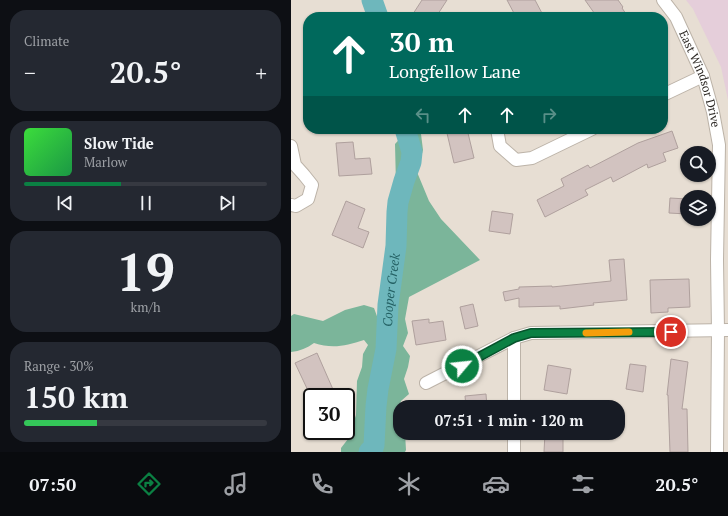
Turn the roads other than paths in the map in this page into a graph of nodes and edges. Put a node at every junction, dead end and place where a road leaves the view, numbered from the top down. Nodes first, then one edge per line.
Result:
1 (663, 0) edge
2 (703, 76) junction
3 (668, 93) edge
4 (498, 134) edge
5 (582, 134) edge
6 (291, 146) edge
7 (291, 205) edge
8 (728, 254) edge
9 (717, 260) junction
10 (723, 331) edge
11 (514, 338) junction
12 (426, 383) dead end
13 (514, 400) edge
14 (514, 440) edge
15 (514, 452) edge
16 (717, 452) edge

1 - 2 street, East Windsor Drive
2 - 3 street
2 - 9 street, East Windsor Drive
4 - 5 street
6 - 7 street
8 - 9 street
9 - 10 street, East Windsor Drive
10 - 11 street
10 - 16 street, East Windsor Drive
11 - 12 street
11 - 13 street
14 - 15 street

